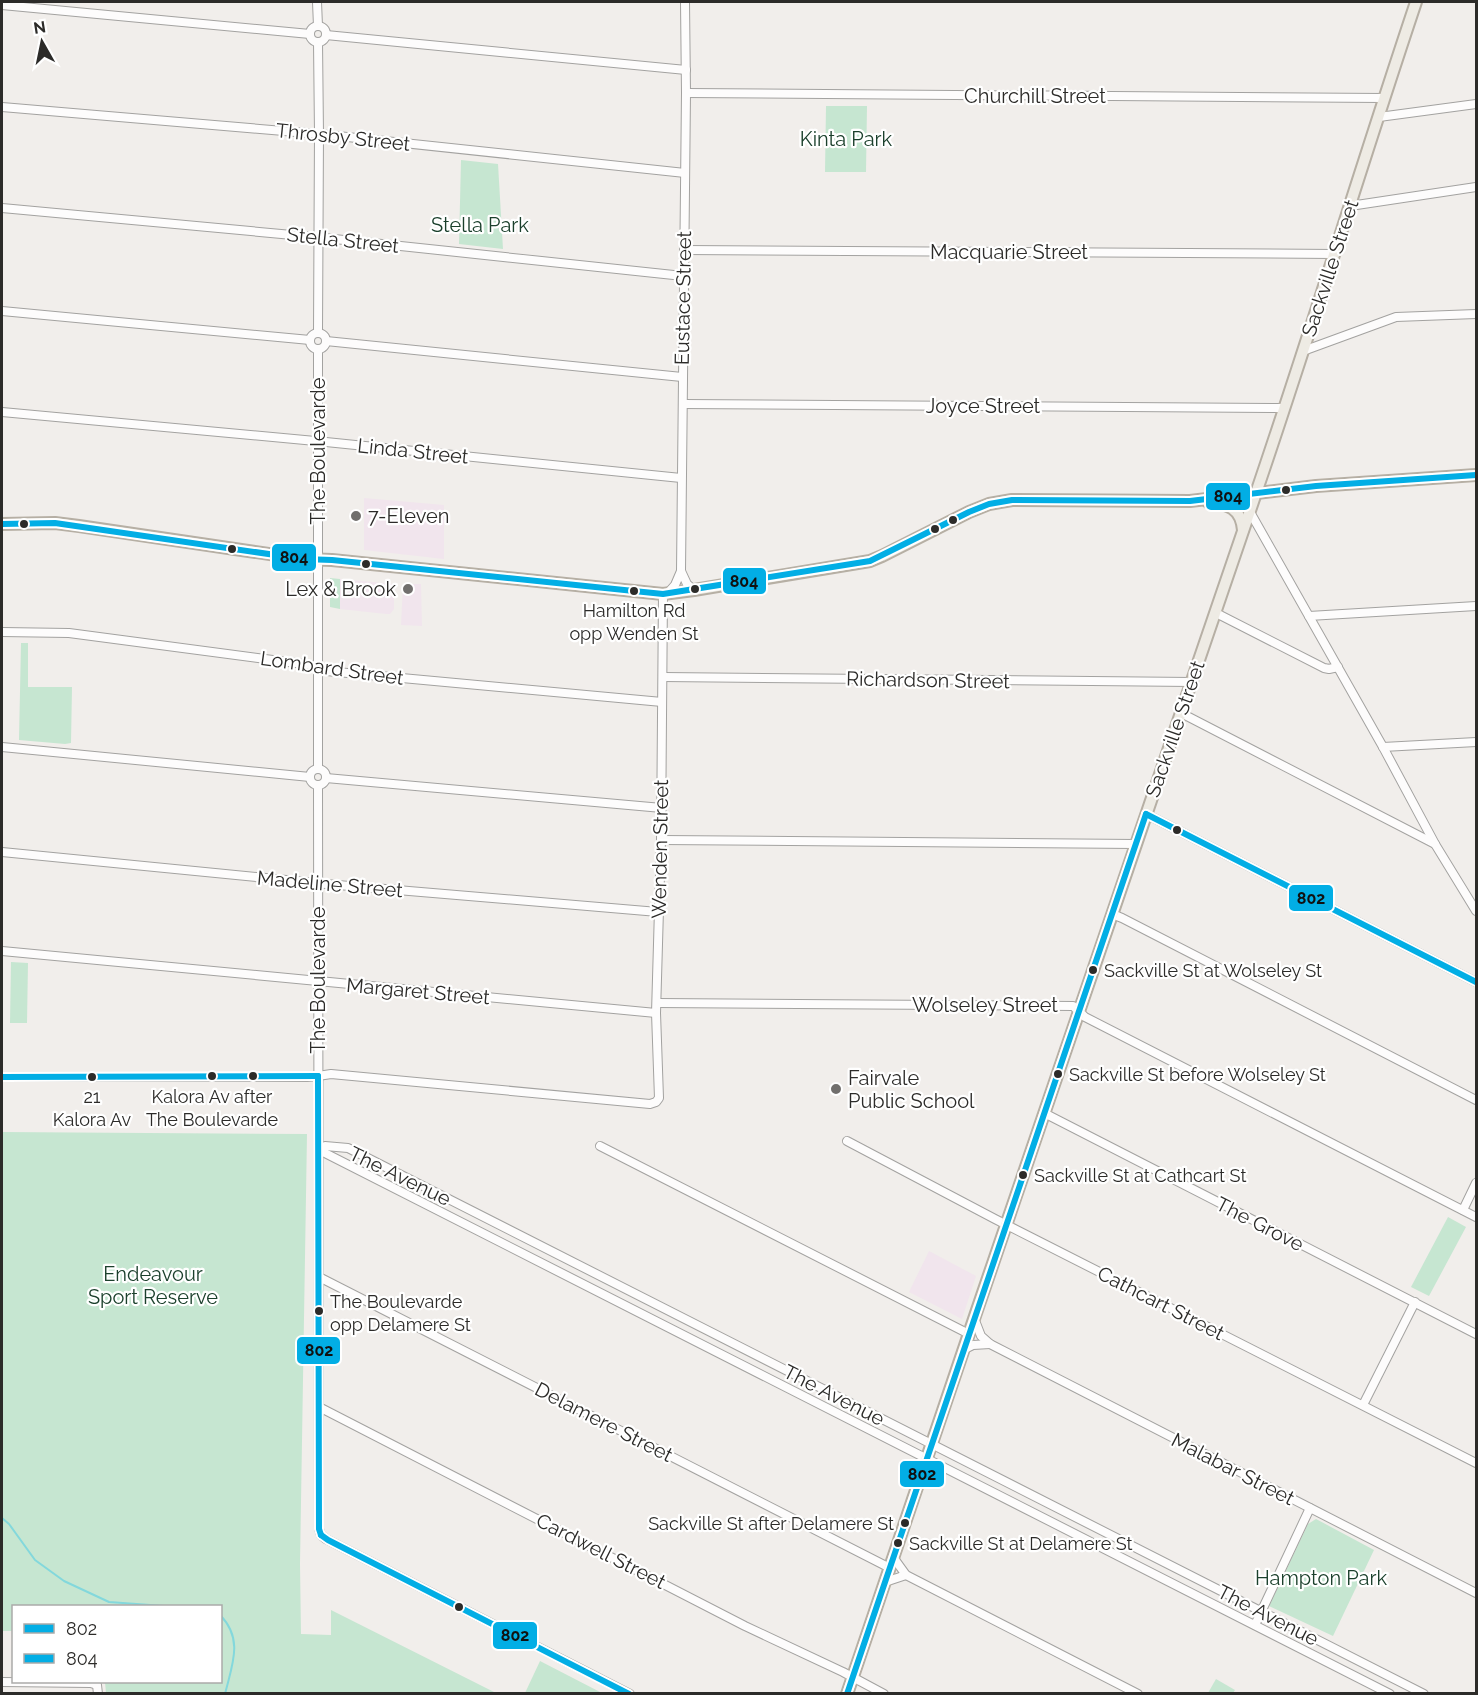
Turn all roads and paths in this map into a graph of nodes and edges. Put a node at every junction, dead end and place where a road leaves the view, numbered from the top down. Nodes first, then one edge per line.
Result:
1 (317, 2) edge
2 (685, 2) edge
3 (1416, 2) edge
4 (2, 5) edge
5 (318, 26) junction
6 (310, 34) junction
7 (326, 35) junction
8 (318, 42) junction
9 (686, 70) junction
10 (686, 93) junction
11 (1384, 98) junction
12 (1476, 104) edge
13 (2, 107) edge
14 (1379, 117) junction
15 (319, 134) junction
16 (685, 173) junction
17 (1476, 187) edge
18 (1350, 206) junction
19 (2, 208) edge
20 (318, 238) junction
21 (684, 250) junction
22 (1335, 254) junction
23 (683, 276) junction
24 (2, 311) edge
25 (1476, 314) edge
26 (318, 332) junction
27 (310, 340) junction
28 (326, 341) junction
29 (318, 349) junction
30 (1303, 351) junction
31 (682, 376) junction
32 (683, 404) junction
33 (1284, 408) junction
34 (2, 412) edge
35 (318, 441) junction
36 (1476, 475) edge
37 (681, 478) junction
38 (1256, 493) junction
39 (1190, 501) junction
40 (1250, 512) junction
41 (2, 524) edge
42 (1243, 532) junction
43 (318, 559) junction
44 (681, 571) junction
45 (694, 590) junction
46 (665, 594) junction
47 (1476, 606) edge
48 (1216, 613) junction
49 (1309, 616) junction
50 (2, 632) edge
51 (318, 668) junction
52 (1338, 668) junction
53 (663, 677) junction
54 (1192, 682) junction
55 (662, 702) junction
56 (1181, 713) junction
57 (1476, 742) edge
58 (2, 747) edge
59 (1383, 747) junction
60 (318, 769) junction
61 (310, 777) junction
62 (326, 778) junction
63 (318, 785) junction
64 (662, 808) junction
65 (1146, 814) junction
66 (661, 840) junction
67 (1136, 844) junction
68 (1435, 844) junction
69 (2, 852) edge
70 (319, 883) junction
71 (1476, 911) edge
72 (658, 912) junction
73 (1112, 914) junction
74 (2, 951) edge
75 (318, 982) junction
76 (1476, 982) edge
77 (657, 1003) junction
78 (1079, 1010) junction
79 (656, 1013) junction
80 (318, 1076) junction
81 (2, 1077) edge
82 (1476, 1100) edge
83 (1044, 1113) junction
84 (846, 1141) dead end
85 (600, 1146) dead end
86 (319, 1150) junction
87 (1476, 1183) edge
88 (1463, 1210) junction
89 (1476, 1217) edge
90 (1006, 1224) junction
91 (319, 1277) junction
92 (1415, 1302) junction
93 (974, 1318) junction
94 (969, 1334) junction
95 (1476, 1334) edge
96 (990, 1344) junction
97 (963, 1350) junction
98 (1363, 1405) junction
99 (319, 1407) junction
100 (932, 1444) junction
101 (926, 1458) junction
102 (1476, 1463) edge
103 (1310, 1508) junction
104 (891, 1563) junction
105 (906, 1575) junction
106 (885, 1582) junction
107 (1476, 1593) edge
108 (1262, 1612) junction
109 (1255, 1625) junction
110 (853, 1678) junction
111 (630, 1694) edge
112 (847, 1694) edge
113 (884, 1694) edge
114 (1138, 1694) edge
115 (1390, 1694) edge
116 (1424, 1694) edge

1 - 5 street
2 - 9 street, Eustace Street
3 - 11 main road, Sackville Street
4 - 6 street
5 - 6 street
5 - 7 street
6 - 8 street
7 - 8 street
7 - 9 street
8 - 15 street
9 - 10 street, Eustace Street
10 - 11 street, Churchill Street
10 - 16 street, Eustace Street
11 - 14 main road, Sackville Street
12 - 14 street
13 - 15 street, Throsby Street
14 - 18 main road, Sackville Street
15 - 16 street, Throsby Street
15 - 20 street
16 - 21 street, Eustace Street
17 - 18 street
18 - 22 main road, Sackville Street
19 - 20 street, Stella Street
20 - 23 street, Stella Street
20 - 26 street
21 - 22 street, Macquarie Street
21 - 23 street, Eustace Street
22 - 30 main road, Sackville Street
23 - 31 street, Eustace Street
24 - 27 street
25 - 30 street
26 - 27 street
26 - 28 street
27 - 29 street
28 - 29 street
28 - 31 street
29 - 35 street, The Boulevarde
30 - 33 main road, Sackville Street
31 - 32 street, Eustace Street
32 - 33 street, Joyce Street
32 - 37 street, Eustace Street
33 - 38 main road, Sackville Street
34 - 35 street, Linda Street
35 - 37 street, Linda Street
35 - 43 street, The Boulevarde
36 - 38 main road
37 - 44 street, Eustace Street
38 - 39 main road
38 - 40 main road, Sackville Street
39 - 42 main road
39 - 45 main road
40 - 42 main road, Sackville Street
40 - 49 street
41 - 43 main road
42 - 48 main road, Sackville Street
43 - 46 main road
43 - 51 street, The Boulevarde
44 - 45 street
44 - 46 street
45 - 46 main road
46 - 53 street, Wenden Street
47 - 49 street
48 - 52 street
48 - 54 main road, Sackville Street
49 - 52 street
50 - 51 street, Lombard Street
51 - 55 street, Lombard Street
51 - 60 street, The Boulevarde
52 - 59 street
53 - 54 street, Richardson Street
53 - 55 street, Wenden Street
54 - 56 main road, Sackville Street
55 - 64 street, Wenden Street
56 - 65 main road, Sackville Street
56 - 68 street
57 - 59 street
58 - 61 street
59 - 68 street
60 - 61 street
60 - 62 street
61 - 63 street
62 - 63 street
62 - 64 street
63 - 70 street, The Boulevarde
64 - 66 street, Wenden Street
65 - 67 main road, Sackville Street
65 - 76 street
66 - 67 street
66 - 72 street, Wenden Street
67 - 73 main road, Sackville Street
68 - 71 street
69 - 70 street, Madeline Street
70 - 72 street, Madeline Street
70 - 75 street, The Boulevarde
72 - 77 street, Wenden Street
73 - 78 main road, Sackville Street
73 - 82 street
74 - 75 street, Margaret Street
75 - 79 street, Margaret Street
75 - 80 street, The Boulevarde
77 - 78 street, Wolseley Street
77 - 79 street, Wenden Street
78 - 83 main road, Sackville Street
78 - 88 street, Wolseley Street
79 - 80 street, Wenden Street
80 - 81 street
80 - 86 street, The Boulevarde
83 - 90 main road, Sackville Street
83 - 92 street, The Grove
84 - 90 street, Cathcart Street
85 - 94 street
86 - 91 street, The Boulevarde
86 - 100 street, The Avenue
86 - 101 street, The Avenue
87 - 88 street
88 - 89 street, Wolseley Street
90 - 93 main road, Sackville Street
90 - 98 street, Cathcart Street
91 - 99 street, The Boulevarde
91 - 104 street, Delamere Street
92 - 95 street, The Grove
92 - 98 street
93 - 94 main road, Sackville Street
93 - 96 street
94 - 97 main road, Sackville Street
96 - 97 street
96 - 103 street, Malabar Street
97 - 100 main road, Sackville Street
98 - 102 street, Cathcart Street
99 - 110 street, Cardwell Street
99 - 111 street, The Boulevarde
100 - 101 main road, Sackville Street
100 - 108 street, The Avenue
101 - 104 main road, Sackville Street
101 - 109 street, The Avenue
103 - 107 street, Malabar Street
103 - 108 street
104 - 105 street, Delamere Street
104 - 106 main road, Sackville Street
105 - 106 street
105 - 114 street, Delamere Street
106 - 110 main road, Sackville Street
108 - 109 street
108 - 116 street, The Avenue
109 - 115 street, The Avenue
110 - 112 main road, Sackville Street
110 - 113 street, Cardwell Street

